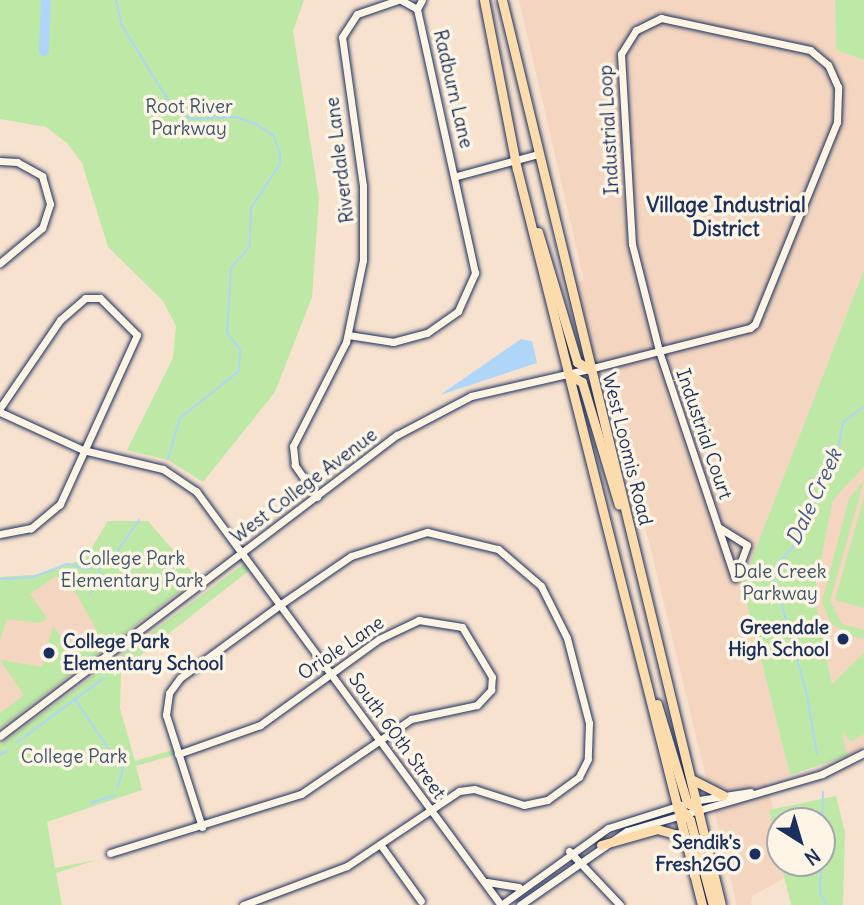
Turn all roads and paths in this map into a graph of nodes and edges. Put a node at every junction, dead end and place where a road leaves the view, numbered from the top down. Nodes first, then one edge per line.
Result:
1 (400, 0) edge
2 (422, 0) edge
3 (484, 0) edge
4 (502, 0) edge
5 (417, 9) junction
6 (535, 155) junction
7 (0, 162) edge
8 (516, 162) junction
9 (457, 176) junction
10 (526, 205) junction
11 (0, 263) edge
12 (348, 335) junction
13 (659, 351) junction
14 (589, 369) junction
15 (568, 374) junction
16 (0, 410) edge
17 (83, 450) junction
18 (317, 497) junction
19 (628, 524) junction
20 (718, 527) junction
21 (0, 534) edge
22 (244, 552) junction
23 (281, 604) junction
24 (331, 673) junction
25 (0, 736) edge
26 (381, 740) junction
27 (864, 753) edge
28 (178, 754) junction
29 (691, 779) junction
30 (758, 792) junction
31 (723, 795) junction
32 (688, 807) junction
33 (431, 809) junction
34 (202, 827) junction
35 (686, 839) junction
36 (380, 845) junction
37 (601, 845) junction
38 (569, 851) junction
39 (110, 853) dead end
40 (575, 861) junction
41 (480, 877) junction
42 (523, 886) junction
43 (421, 901) dead end
44 (243, 905) edge
45 (501, 905) edge
46 (520, 905) edge
47 (620, 905) edge
48 (702, 905) edge
49 (713, 905) edge
50 (721, 905) edge

1 - 5 street, Riverdale Lane
1 - 12 street, Riverdale Lane
2 - 5 street
3 - 8 main road, West Loomis Road
4 - 6 main road, West Loomis Road
5 - 9 street, Radburn Lane
6 - 8 street, Radburn Lane
6 - 14 main road, West Loomis Road
7 - 11 street
8 - 9 street, Radburn Lane
8 - 10 main road, West Loomis Road
9 - 12 street, Radburn Lane
10 - 14 main road
10 - 15 main road, West Loomis Road
12 - 18 street, Riverdale Lane
13 - 13 street, Industrial Loop
13 - 14 street, Industrial Loop
13 - 20 street, Industrial Court
14 - 15 street, West College Avenue
14 - 19 main road, West Loomis Road
15 - 18 street, West College Avenue
15 - 19 main road
15 - 32 main road, West Loomis Road
16 - 17 street, South 60th Street
16 - 17 street
17 - 21 street
17 - 22 street, South 60th Street
18 - 22 street, West College Avenue
19 - 29 main road, West Loomis Road
20 - 20 street, Industrial Court
22 - 23 street, South 60th Street
22 - 25 street, West College Avenue
23 - 24 street, South 60th Street
23 - 28 street
23 - 33 street
24 - 26 street, South 60th Street
24 - 26 street, Oriole Lane
24 - 28 street, Oriole Lane
26 - 33 street, South 60th Street
26 - 34 street
27 - 30 street
28 - 34 street
29 - 31 main road
29 - 32 main road, West Loomis Road
30 - 31 street
30 - 32 street
31 - 32 street
32 - 35 main road, West Loomis Road
32 - 37 street
32 - 38 street
32 - 49 main road
32 - 50 main road, West Loomis Road
33 - 36 street
33 - 41 street, South 60th Street
34 - 39 street
35 - 37 main road
35 - 48 main road, West Loomis Road
36 - 43 street
36 - 44 street
37 - 40 street
38 - 40 street
38 - 42 street
40 - 46 street
40 - 47 street
41 - 42 street
41 - 45 street, South 60th Street
42 - 45 street

